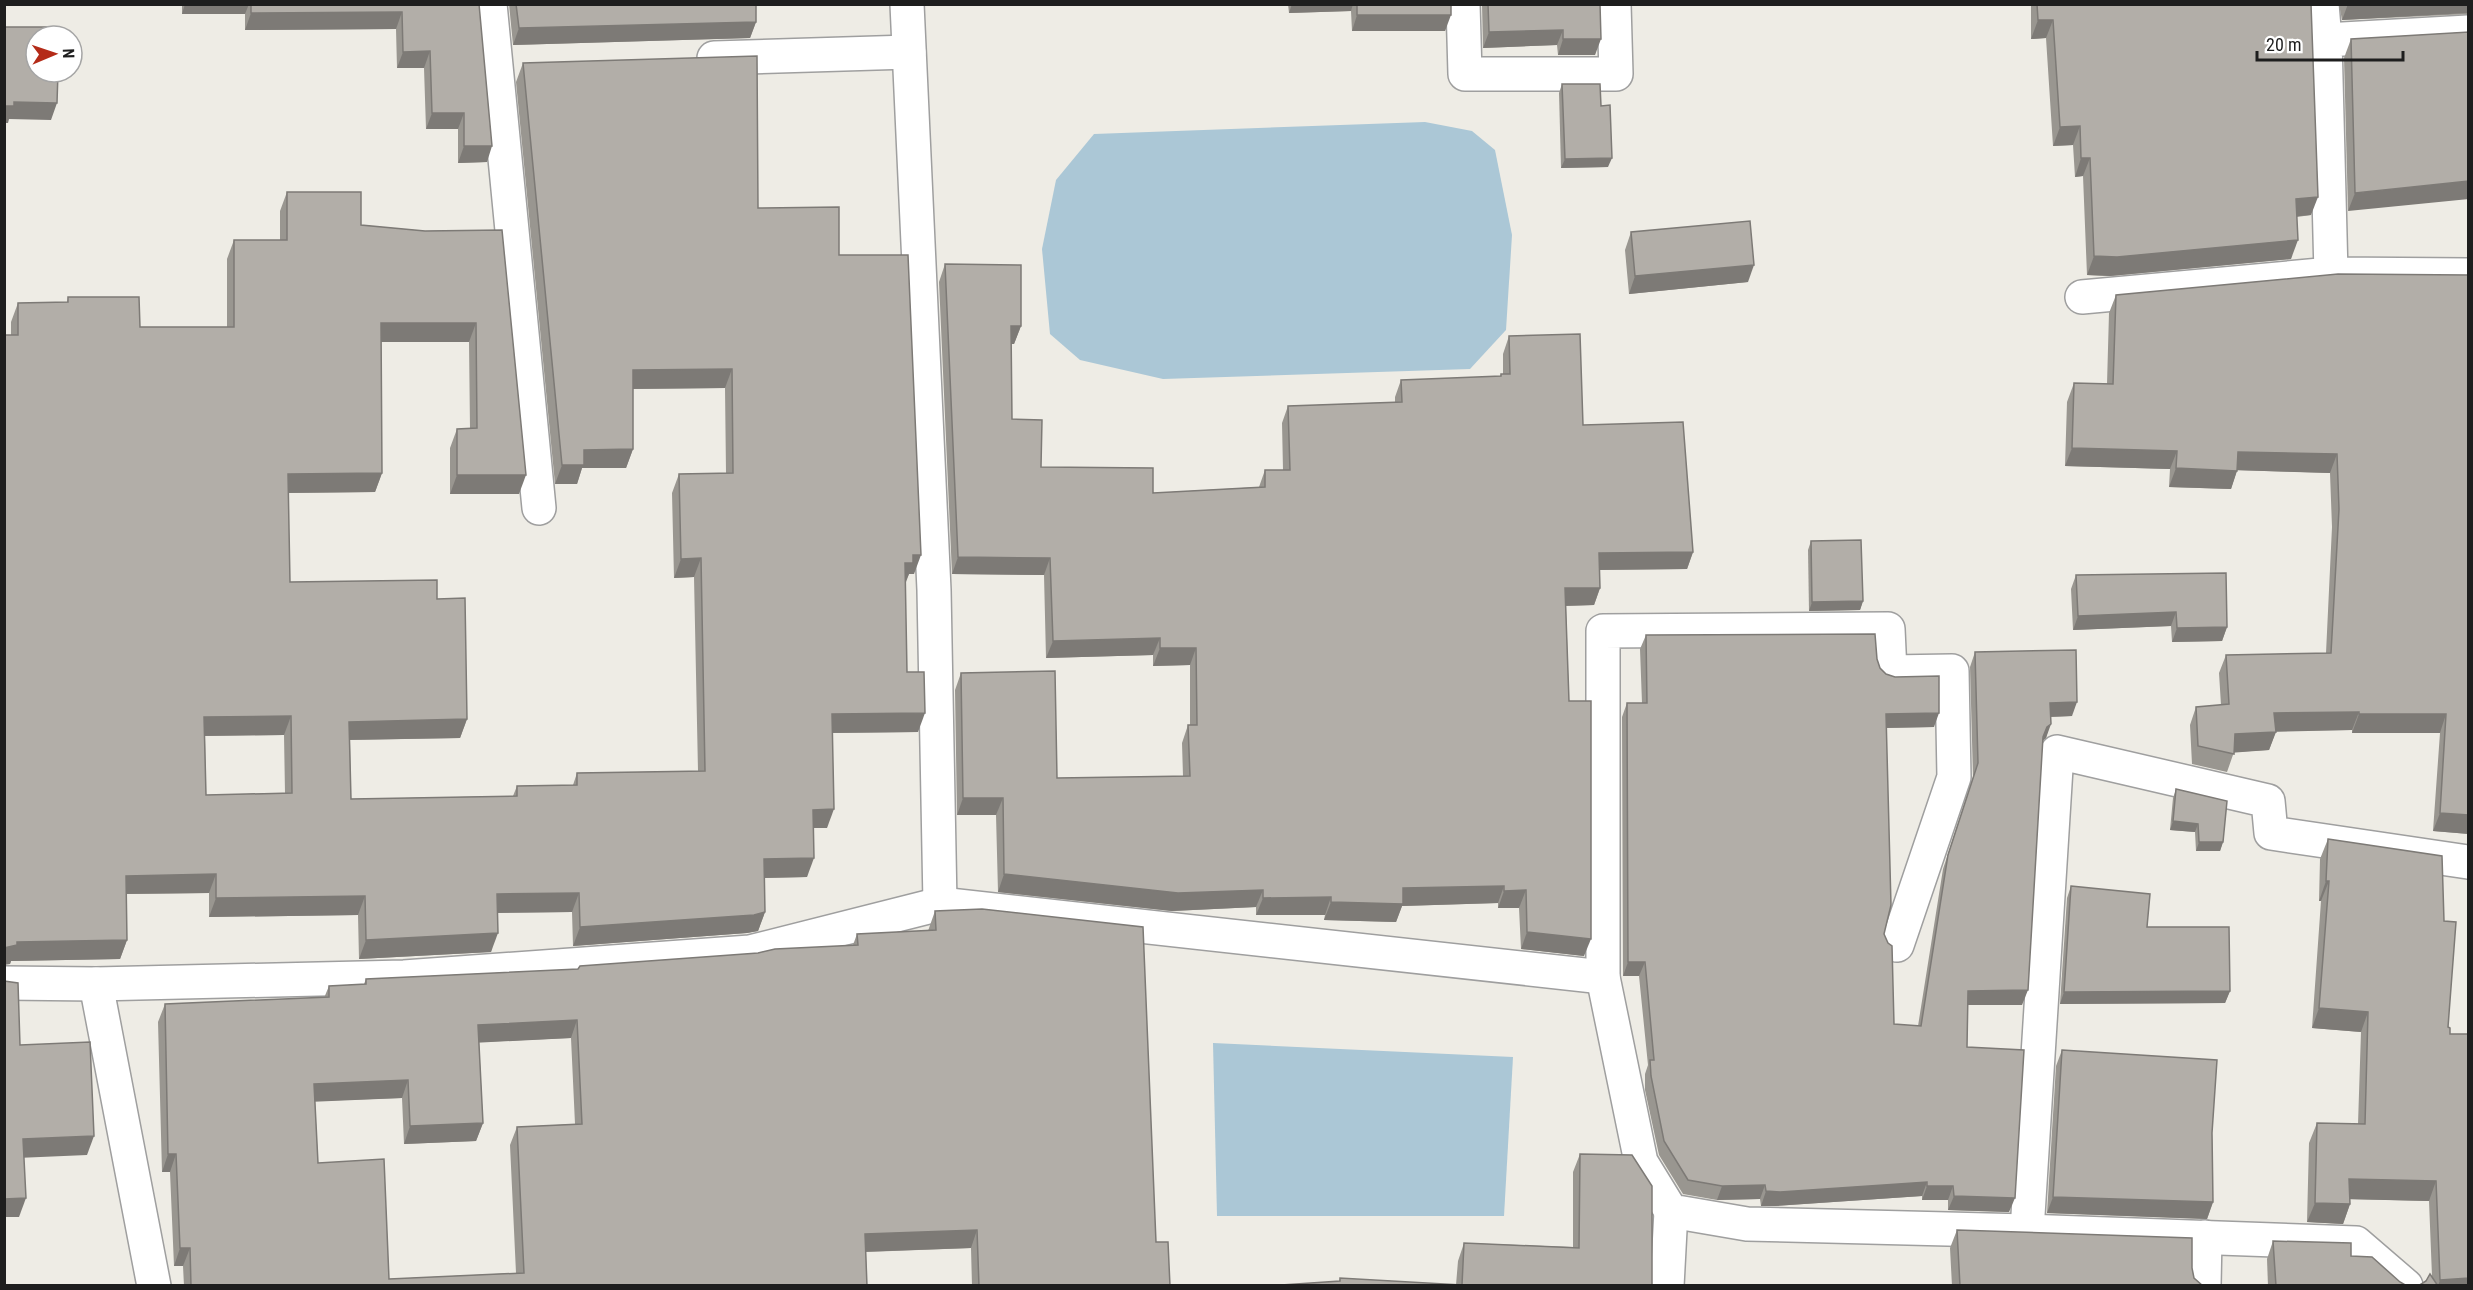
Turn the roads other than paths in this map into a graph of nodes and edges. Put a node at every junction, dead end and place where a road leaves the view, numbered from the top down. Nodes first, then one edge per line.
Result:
1 (490, 4) edge
2 (907, 4) edge
3 (1463, 4) edge
4 (1614, 4) edge
5 (2322, 4) edge
6 (2469, 32) edge
7 (2325, 40) junction
8 (909, 52) junction
9 (685, 59) edge
10 (531, 63) edge
11 (496, 64) junction
12 (2331, 274) junction
13 (2469, 274) edge
14 (2082, 297) dead end
15 (539, 508) dead end
16 (2469, 862) edge
17 (940, 904) junction
18 (1897, 945) dead end
19 (1604, 977) junction
20 (4, 983) edge
21 (96, 984) junction
22 (1671, 1211) junction
23 (2027, 1231) junction
24 (2205, 1238) junction
25 (154, 1286) edge
26 (1667, 1286) edge
27 (2204, 1286) edge
28 (2406, 1286) edge

1 - 11 street
2 - 8 street
3 - 4 street
5 - 7 street
6 - 7 street
7 - 12 street
8 - 9 street
8 - 17 street
10 - 11 street
11 - 15 street
12 - 13 street
12 - 14 street
16 - 23 street
17 - 19 street
17 - 21 street
18 - 19 street
19 - 22 street
20 - 21 street
21 - 25 street
22 - 23 street
22 - 26 street
23 - 24 street
24 - 27 street
24 - 28 street

